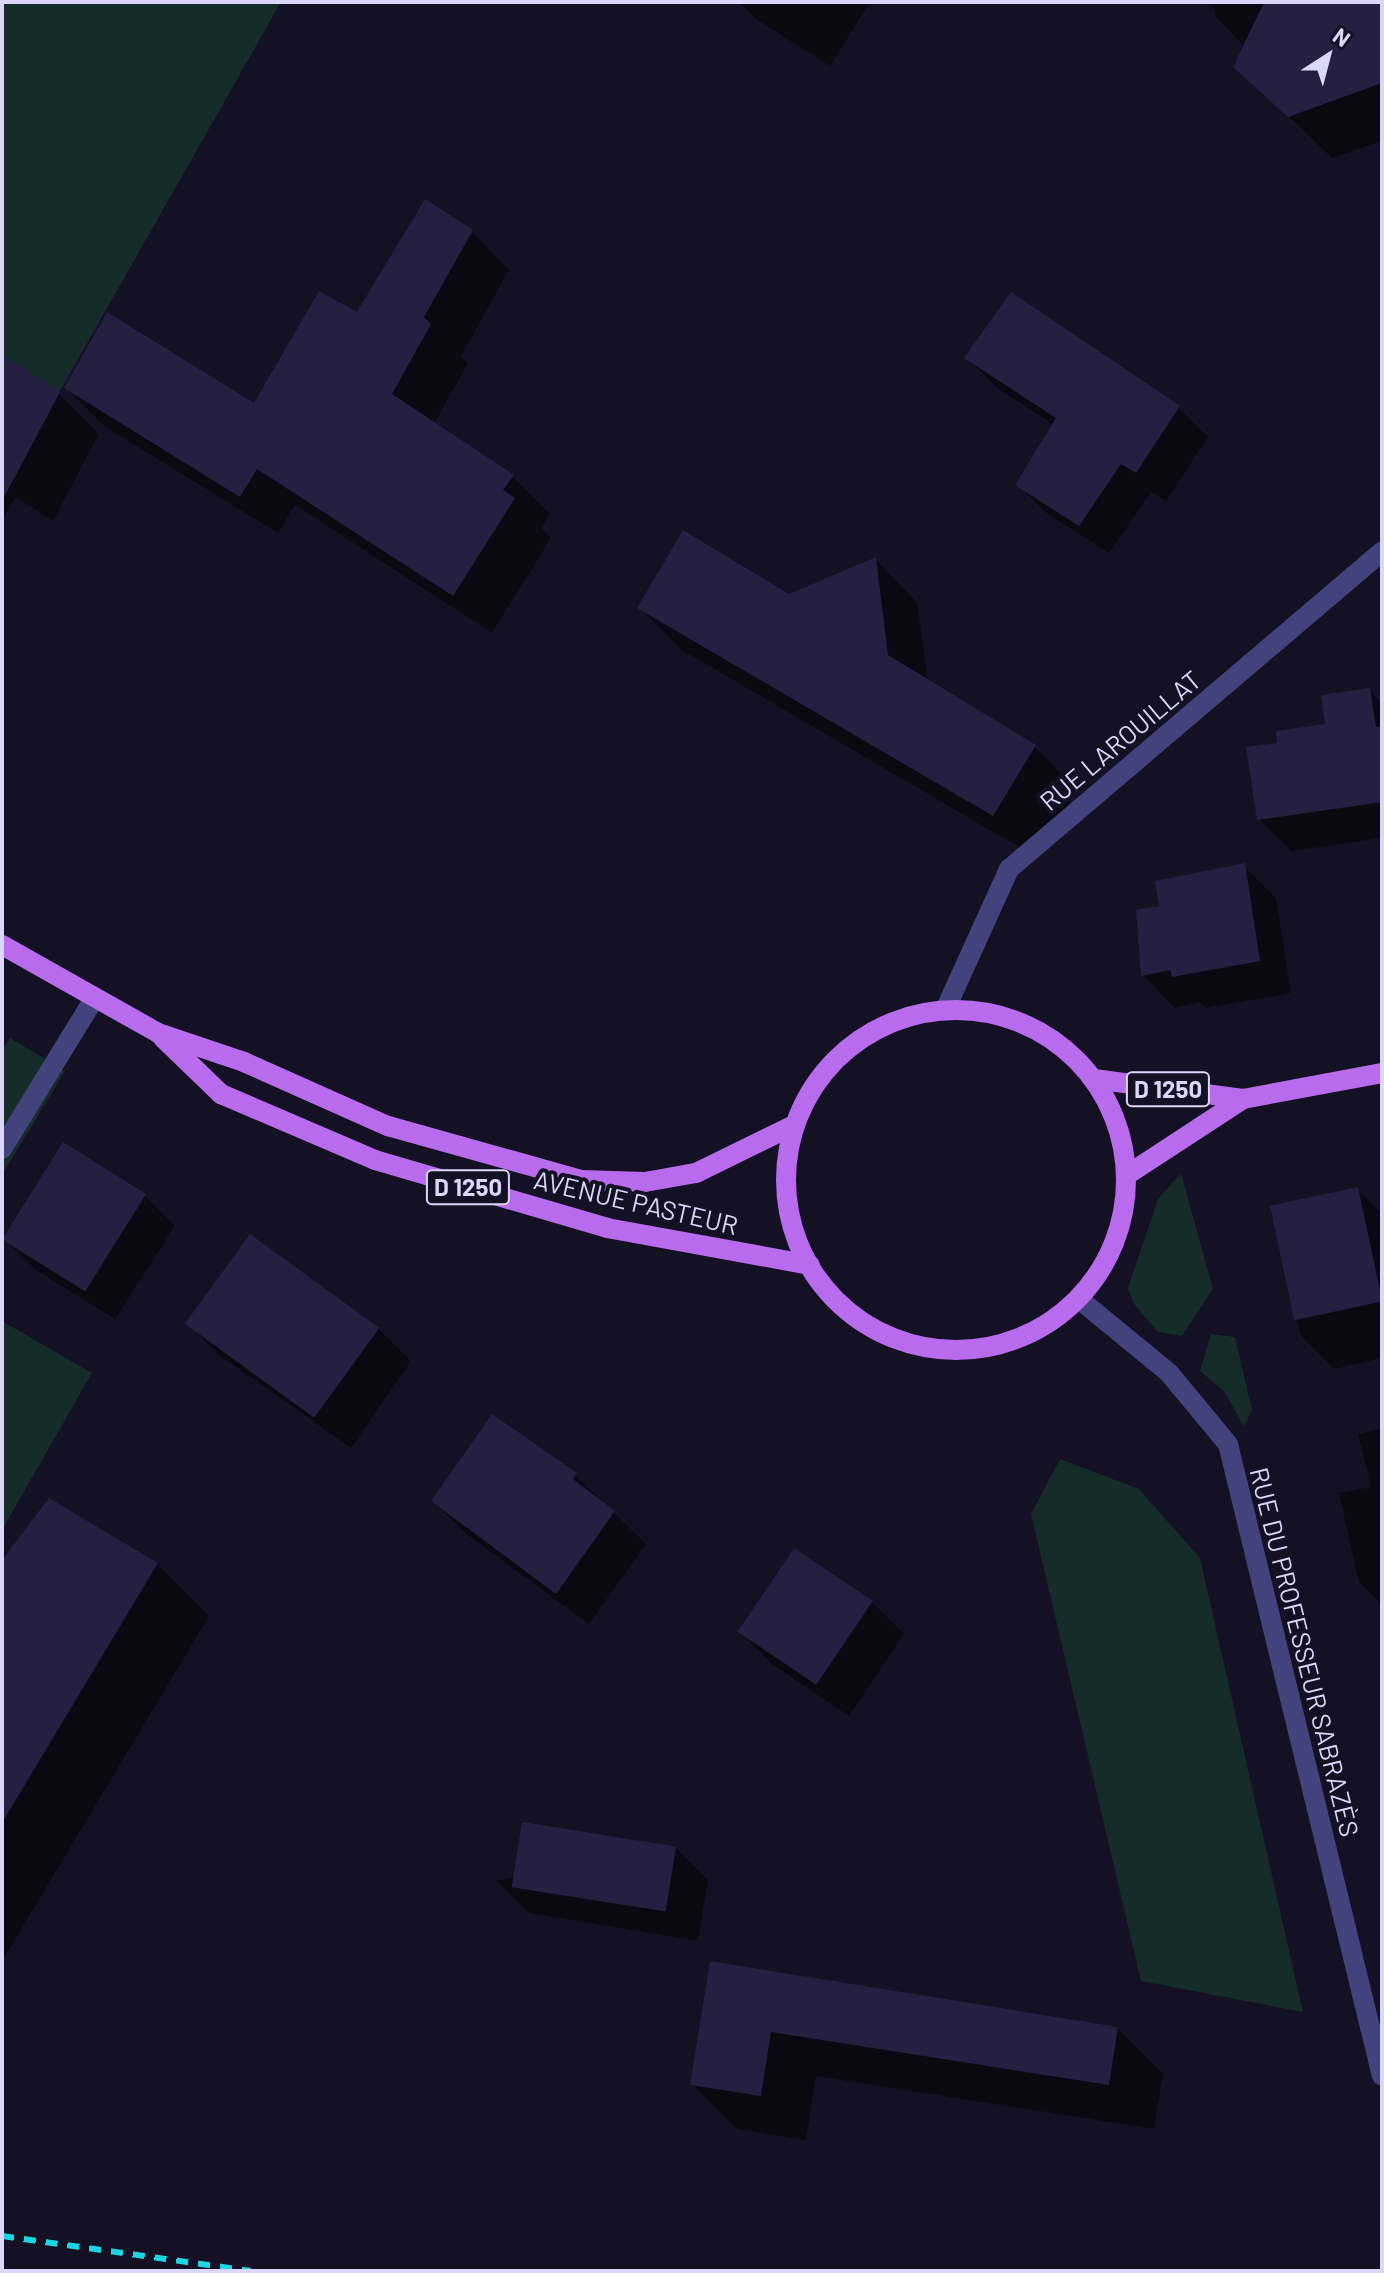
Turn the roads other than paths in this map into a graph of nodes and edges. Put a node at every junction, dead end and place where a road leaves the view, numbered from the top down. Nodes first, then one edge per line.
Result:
1 (1382, 551) edge
2 (2, 945) edge
3 (94, 999) junction
4 (946, 1008) junction
5 (158, 1033) junction
6 (1382, 1073) edge
7 (1094, 1079) junction
8 (1243, 1099) junction
9 (792, 1126) junction
10 (2, 1149) edge
11 (1127, 1175) junction
12 (810, 1265) junction
13 (1079, 1299) junction
14 (1382, 2076) edge

1 - 4 street, RUE LAROUILLAT
2 - 3 main road, AVENUE PASTEUR / D 1250
3 - 5 main road, AVENUE PASTEUR / D 1250
3 - 10 street
4 - 7 main road
4 - 9 main road
5 - 9 main road, AVENUE PASTEUR / D 1250
5 - 12 main road, AVENUE PASTEUR / D 1250
6 - 8 main road, D 1250
7 - 8 main road, D 1250
7 - 11 main road
8 - 11 main road, D 1250
9 - 12 main road
11 - 13 main road
12 - 13 main road
13 - 14 street, RUE DU PROFESSEUR SABRAZÈS

